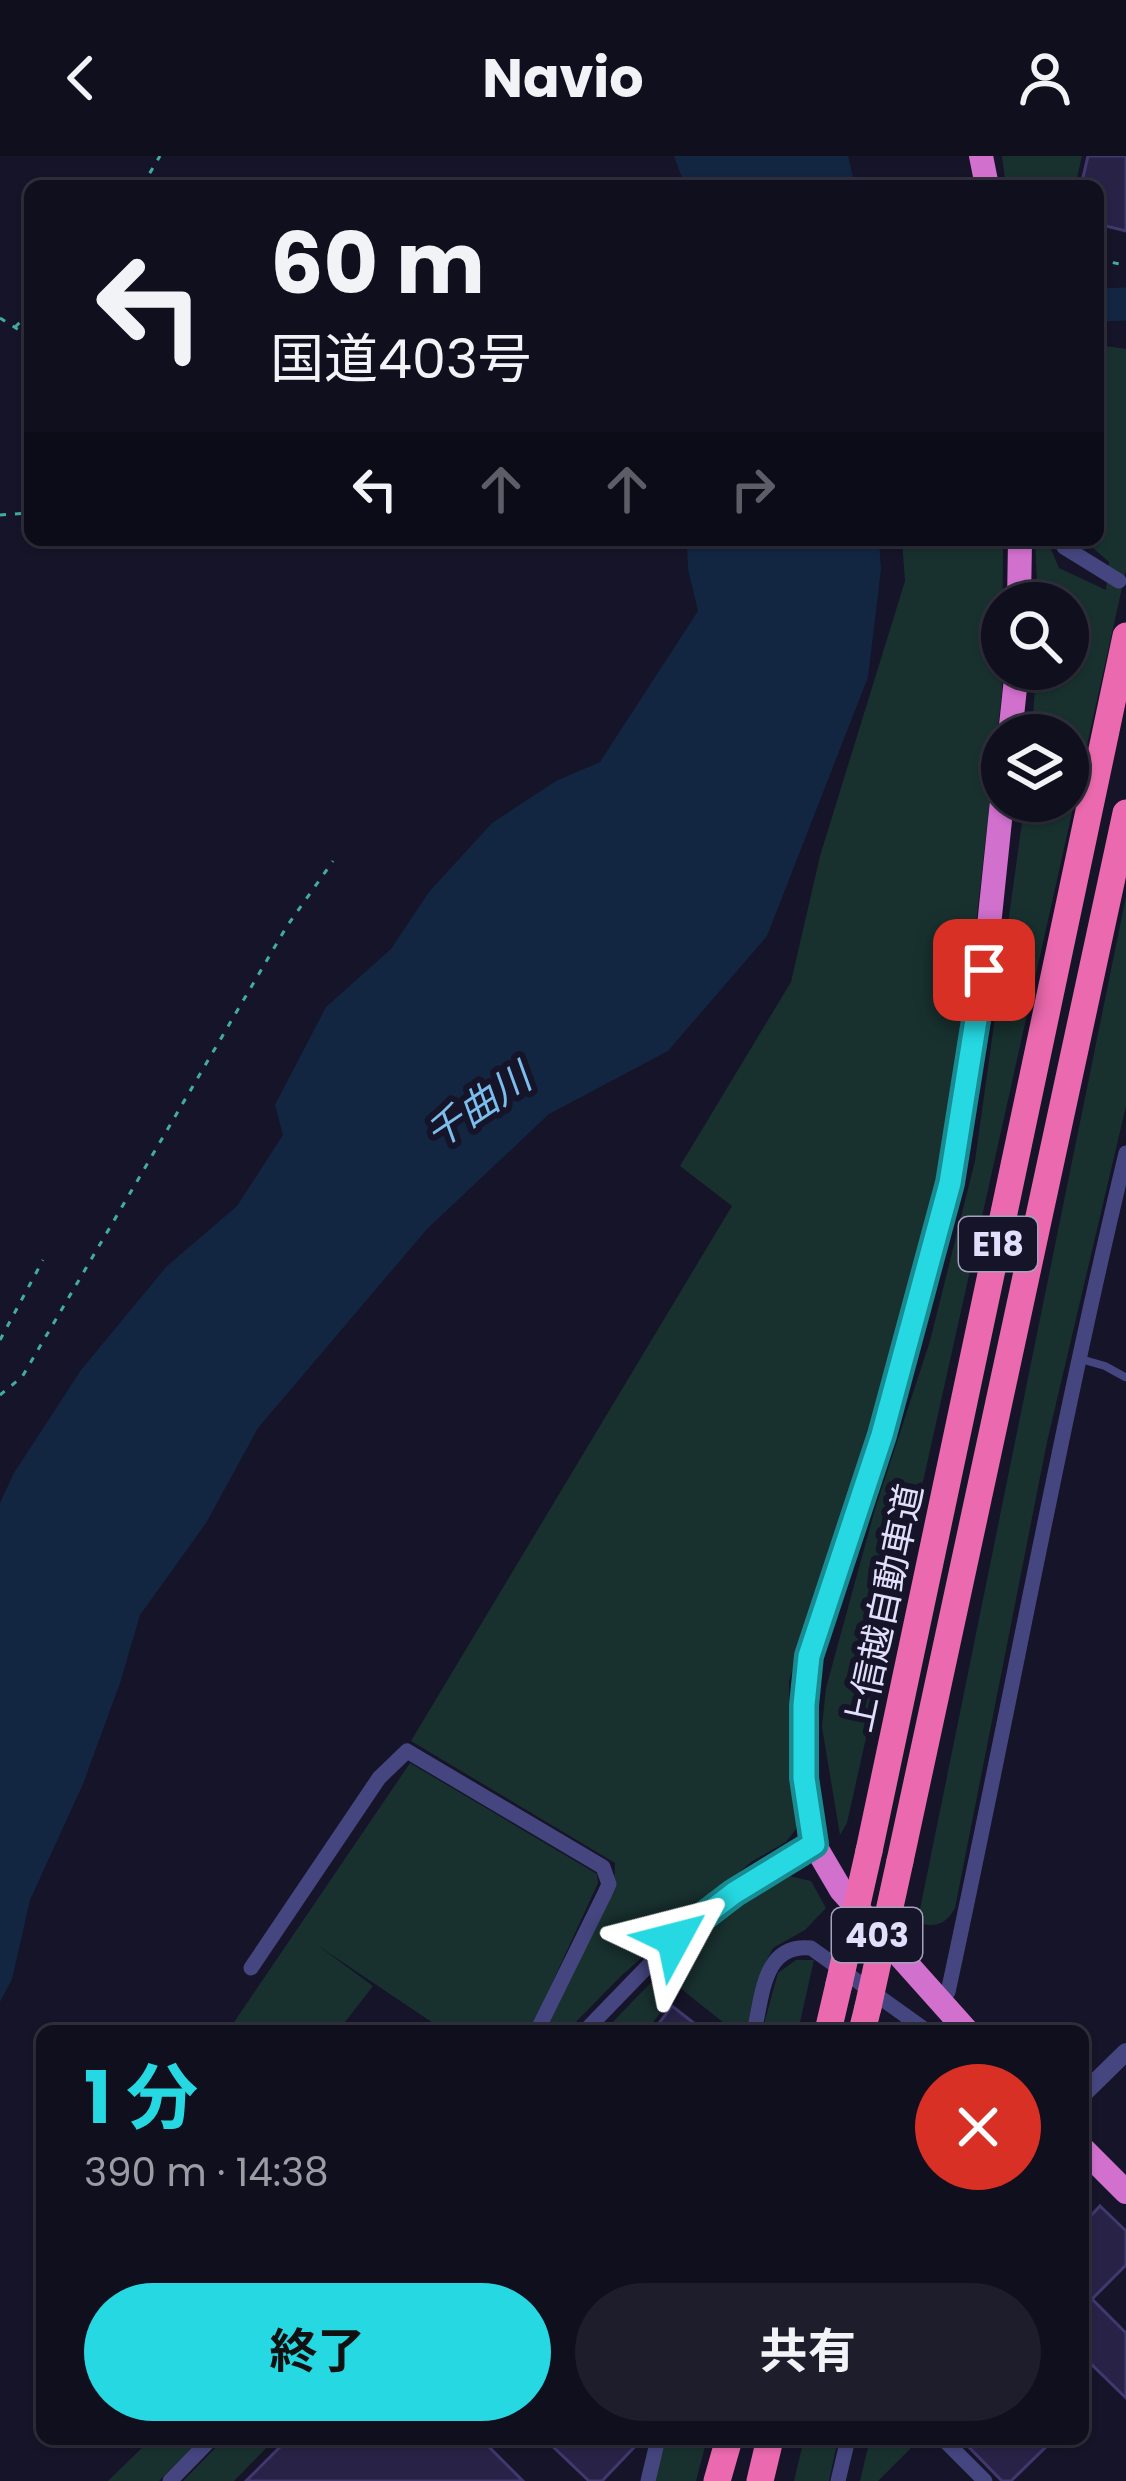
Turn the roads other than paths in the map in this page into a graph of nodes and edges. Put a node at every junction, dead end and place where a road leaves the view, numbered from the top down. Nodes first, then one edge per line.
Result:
1 (1020, 546) edge
2 (1064, 546) edge
3 (1119, 581) dead end
4 (1019, 582) edge
5 (1126, 636) edge
6 (1126, 813) edge
7 (1000, 822) edge
8 (1126, 1154) edge
9 (1077, 1358) junction
10 (1125, 1378) edge
11 (814, 1844) junction
12 (251, 1968) dead end
13 (948, 1992) dead end
14 (865, 2019) edge
15 (540, 2025) edge
16 (591, 2025) edge
17 (755, 2025) edge
18 (829, 2025) edge
19 (919, 2025) edge
20 (962, 2025) edge
21 (1126, 2052) edge
22 (1089, 2089) edge
23 (1089, 2155) edge
24 (1126, 2192) edge
25 (206, 2445) edge
26 (657, 2445) edge
27 (730, 2445) edge
28 (770, 2445) edge
29 (847, 2445) edge
30 (949, 2445) edge
31 (170, 2481) edge
32 (648, 2481) edge
33 (721, 2481) edge
34 (762, 2481) edge
35 (838, 2481) edge
36 (985, 2481) edge

1 - 4 highway
2 - 3 street
5 - 18 highway, 上信越自動車道 / E18, bridge
6 - 14 highway, 上信越自動車道 / E18, bridge
7 - 11 highway, 403
8 - 9 street
9 - 10 lane
9 - 13 street
11 - 16 street
11 - 20 highway, 403
12 - 15 street
17 - 19 street
21 - 22 street
23 - 24 highway
25 - 31 street
26 - 32 street
27 - 33 highway
28 - 34 highway
29 - 35 street
30 - 36 street

